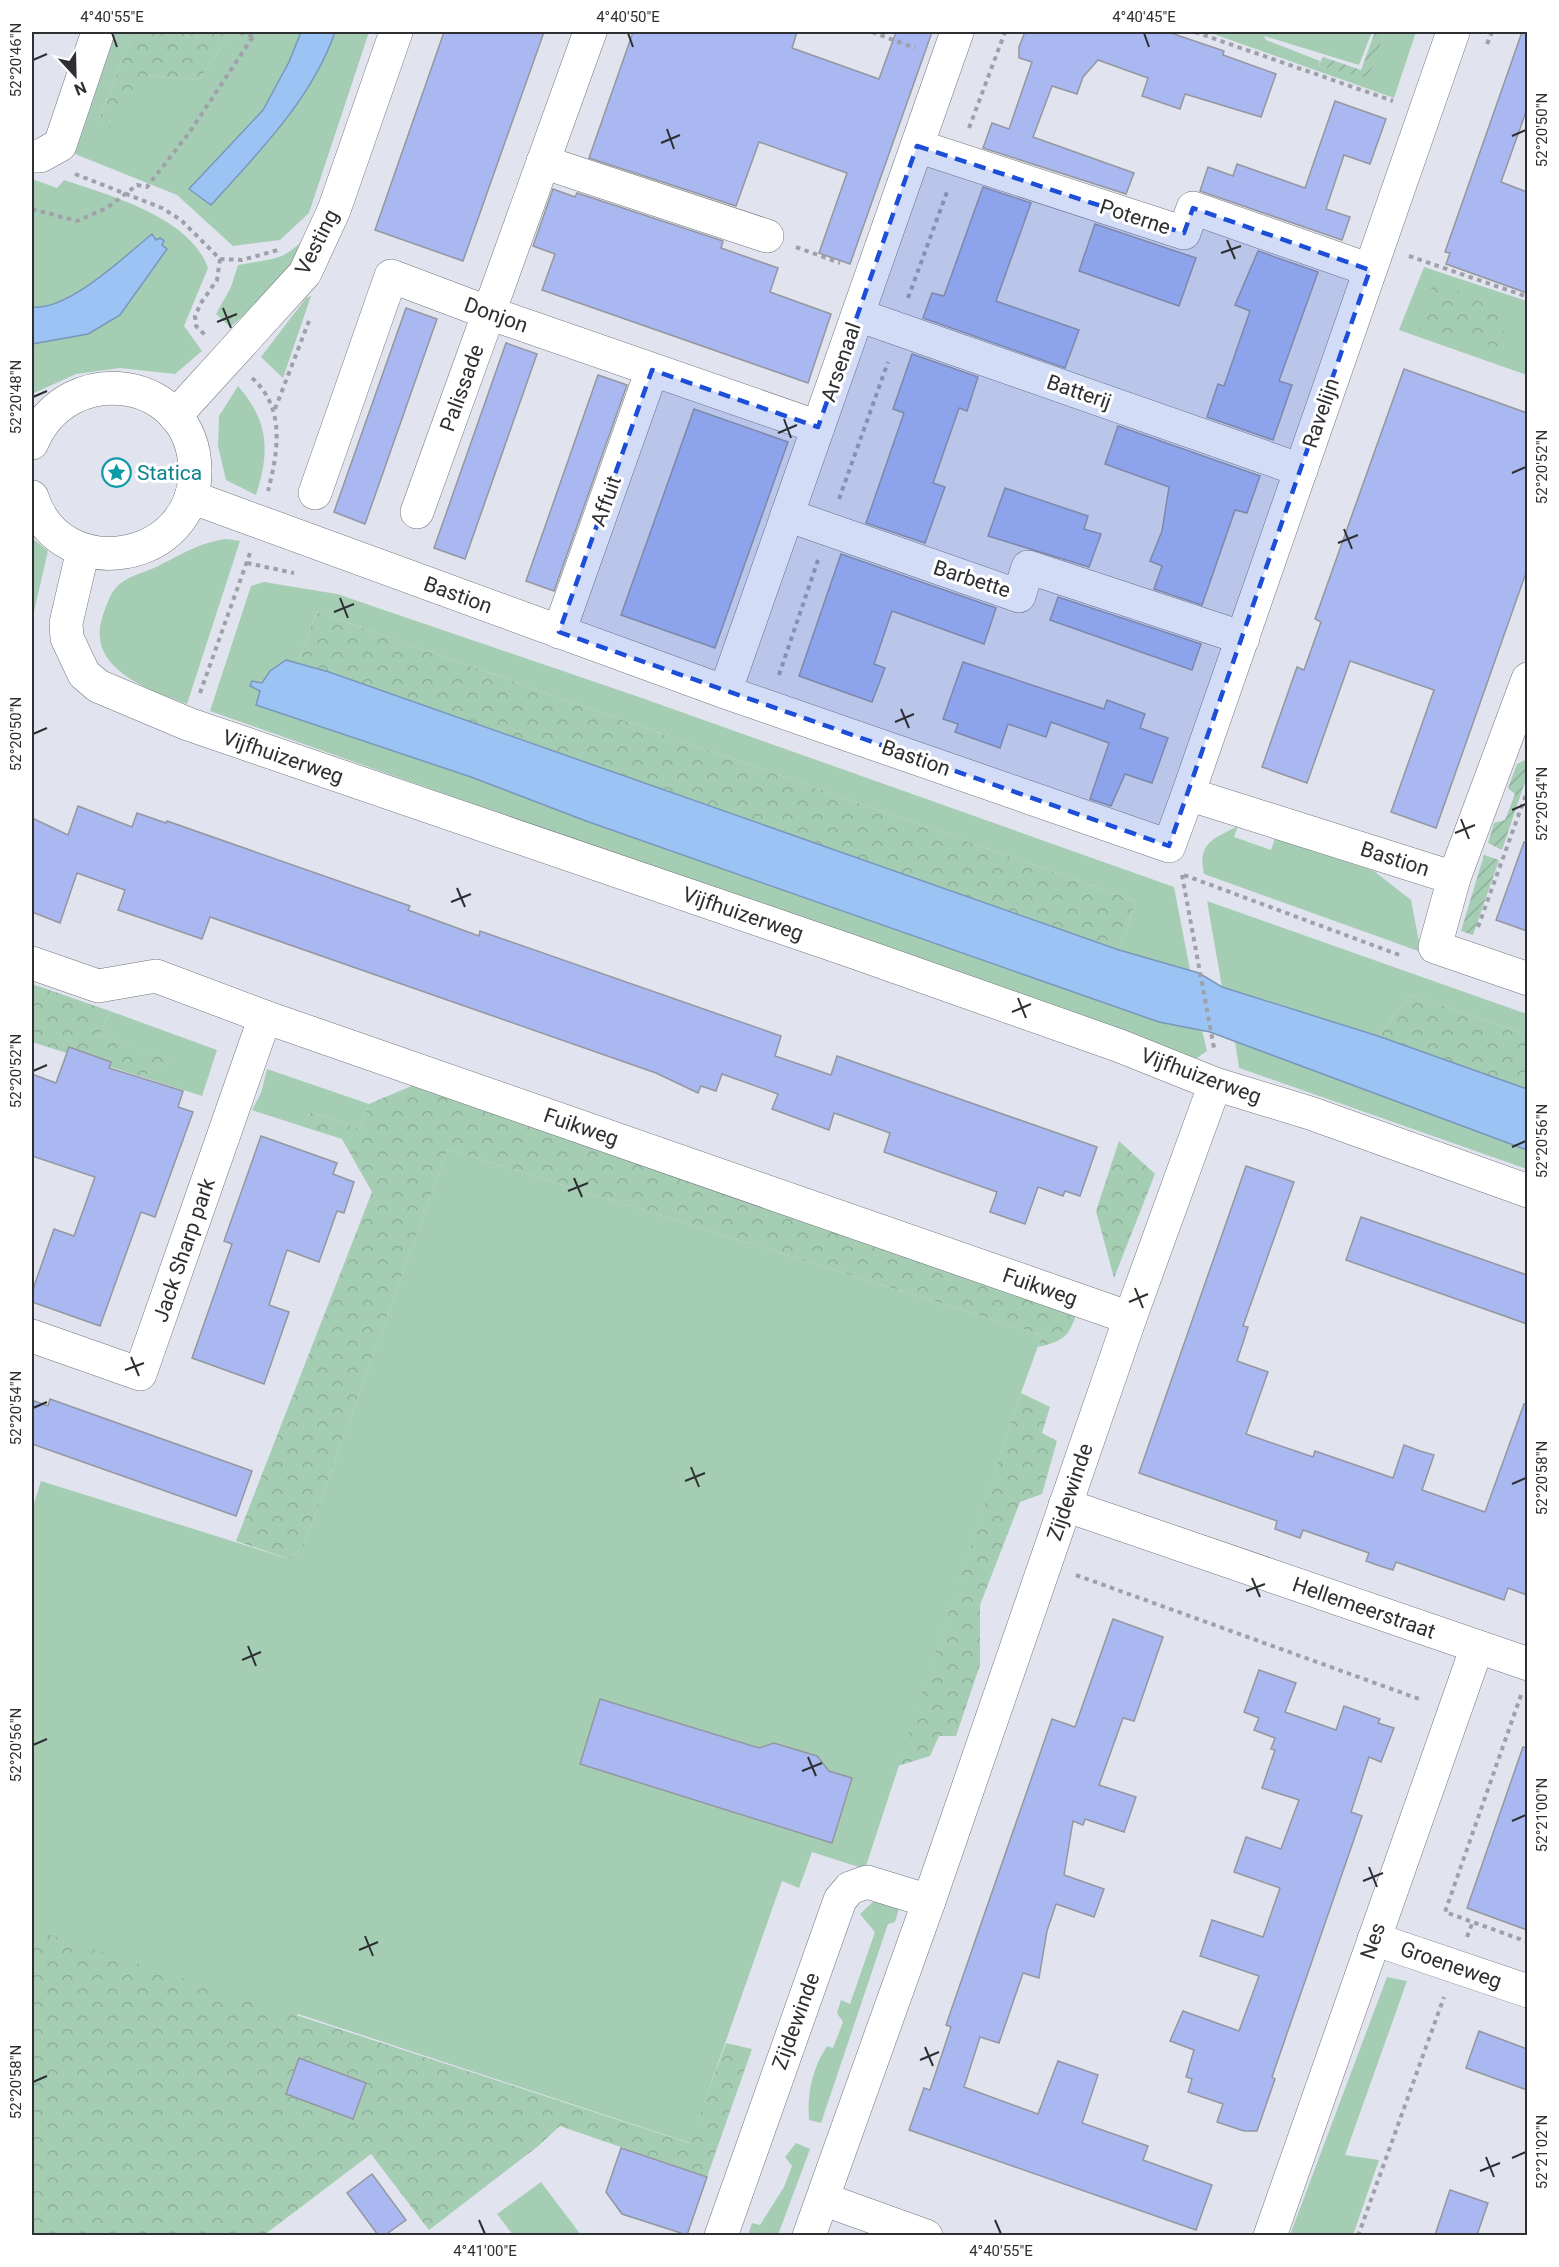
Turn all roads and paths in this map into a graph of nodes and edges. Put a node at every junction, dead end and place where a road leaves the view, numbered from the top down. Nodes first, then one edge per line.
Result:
1 (98, 32) edge
2 (240, 32) edge
3 (256, 32) edge
4 (396, 32) edge
5 (590, 32) edge
6 (872, 32) edge
7 (1005, 32) edge
8 (1196, 32) edge
9 (1453, 32) edge
10 (254, 37) junction
11 (952, 46) edge
12 (1425, 113) junction
13 (917, 146) junction
14 (36, 156) edge
15 (959, 159) junction
16 (543, 162) junction
17 (128, 193) junction
18 (32, 209) edge
19 (767, 236) joint
20 (1375, 258) junction
21 (871, 275) junction
22 (1527, 297) edge
23 (489, 314) junction
24 (858, 315) junction
25 (897, 328) junction
26 (227, 356) junction
27 (652, 370) junction
28 (275, 410) dead end
29 (175, 416) junction
30 (818, 427) junction
31 (32, 441) edge
32 (1301, 470) junction
33 (315, 493) dead end
34 (32, 497) edge
35 (190, 497) junction
36 (417, 512) dead end
37 (788, 515) junction
38 (260, 523) junction
39 (828, 529) junction
40 (83, 550) junction
41 (559, 632) junction
42 (1243, 638) junction
43 (1527, 679) edge
44 (725, 692) junction
45 (768, 706) junction
46 (188, 724) junction
47 (1519, 728) edge
48 (1527, 789) edge
49 (1188, 794) junction
50 (1181, 874) dead end
51 (1454, 878) junction
52 (1467, 958) junction
53 (32, 963) edge
54 (1527, 979) edge
55 (265, 1017) junction
56 (1215, 1069) junction
57 (1527, 1191) edge
58 (1130, 1318) junction
59 (32, 1336) edge
60 (1065, 1505) junction
61 (1045, 1564) junction
62 (1477, 1647) junction
63 (1526, 1676) edge
64 (1454, 1711) junction
65 (929, 1901) junction
66 (1472, 1924) junction
67 (1374, 1939) junction
68 (1527, 1942) edge
69 (1455, 1967) junction
70 (1527, 1991) edge
71 (823, 2199) junction
72 (721, 2235) edge
73 (809, 2235) edge
74 (926, 2235) edge
75 (1270, 2235) edge
76 (1358, 2235) edge

1 - 14 street
2 - 10 path
3 - 10 path
4 - 26 street, Vesting
5 - 16 street, Palissade
6 - 11 path
7 - 15 path
8 - 12 path
9 - 12 street, Ravelijn
10 - 17 path
11 - 13 street, Arsenaal
12 - 20 street, Ravelijn
13 - 15 street, Poterne
13 - 21 street, Arsenaal
14 - 17 path
15 - 20 street, Poterne
15 - 25 path
16 - 19 street
16 - 23 street, Palissade
17 - 18 path
17 - 26 path
19 - 21 path
20 - 22 path
20 - 32 street, Ravelijn
21 - 24 street, Arsenaal
23 - 27 street, Donjon
23 - 33 street, Donjon
23 - 36 street, Palissade
24 - 25 street, Batterij
24 - 30 street, Arsenaal
25 - 32 street, Batterij
25 - 39 path
26 - 29 street, Vesting
27 - 30 street, Donjon
27 - 41 street, Affuit
28 - 38 path
29 - 31 street
29 - 35 street
30 - 37 street, Arsenaal
32 - 42 street, Ravelijn
34 - 40 street
35 - 38 street, Bastion
35 - 40 street
37 - 39 street, Barbette
37 - 44 street, Arsenaal
38 - 41 street, Bastion
38 - 46 path
39 - 42 street, Barbette
39 - 45 path
40 - 46 street, Vijfhuizerweg
41 - 44 street, Bastion
42 - 49 street, Ravelijn
43 - 47 street
44 - 45 street, Bastion
45 - 49 street, Bastion
46 - 56 street, Vijfhuizerweg
47 - 51 street
48 - 52 path
49 - 51 street, Bastion
50 - 56 path
51 - 52 street, Bastion
52 - 54 street, Bastion
53 - 55 street, Fuikweg
55 - 58 street, Fuikweg
55 - 59 street, Jack Sharp park
56 - 57 street, Vijfhuizerweg
56 - 58 street, Zijdewinde
58 - 60 street, Zijdewinde
60 - 61 street, Zijdewinde
60 - 62 street, Hellemeerstraat
61 - 64 path
61 - 65 street, Zijdewinde
62 - 63 street, Hellemeerstraat
62 - 64 street, Nes
63 - 66 path
64 - 67 street, Nes
65 - 71 street, Zijdewinde
65 - 72 street, Zijdewinde
66 - 68 path
66 - 69 path
67 - 69 street, Groeneweg
67 - 75 street, Nes
69 - 70 street, Groeneweg
69 - 76 path
71 - 73 street, Zijdewinde
71 - 74 street

